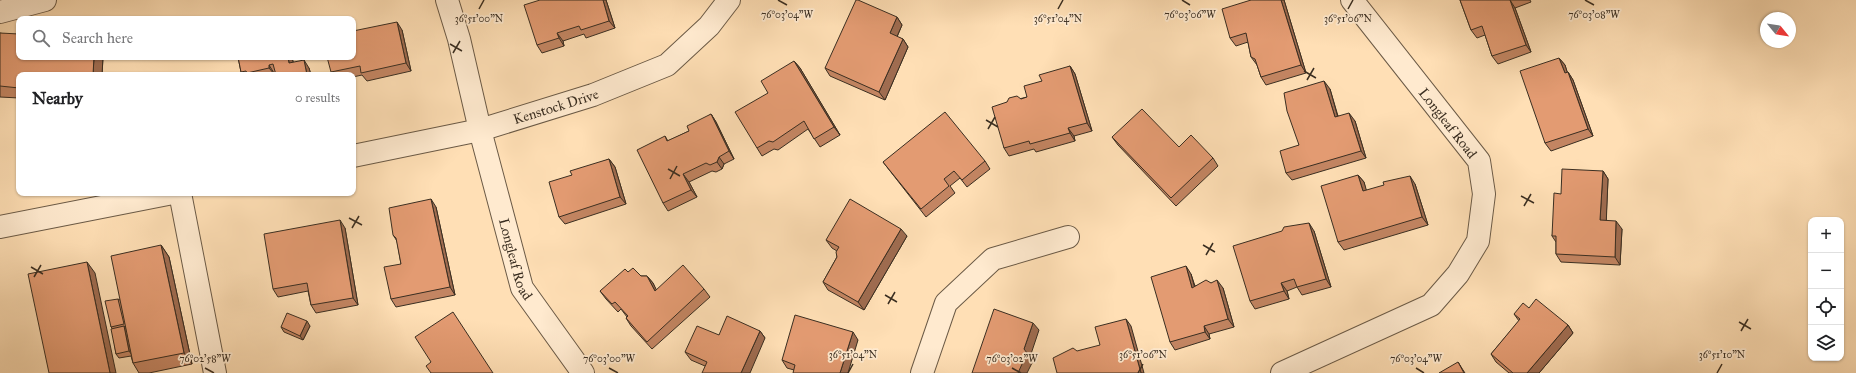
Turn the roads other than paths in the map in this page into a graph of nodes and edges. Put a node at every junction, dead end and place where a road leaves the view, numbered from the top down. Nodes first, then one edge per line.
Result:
1 (45, 0) edge
2 (447, 0) edge
3 (729, 0) edge
4 (1352, 0) edge
5 (0, 12) edge
6 (480, 130) junction
7 (356, 155) edge
8 (158, 196) edge
9 (181, 196) edge
10 (0, 227) edge
11 (1068, 237) dead end
12 (215, 373) edge
13 (583, 373) edge
14 (922, 373) edge
15 (1282, 373) edge

1 - 5 street
2 - 6 street, Longleaf Road
3 - 6 street, Kenstock Drive
4 - 15 street, Longleaf Road
6 - 7 street, Kenstock Drive
6 - 13 street, Longleaf Road
8 - 10 street
9 - 12 street
11 - 14 street

